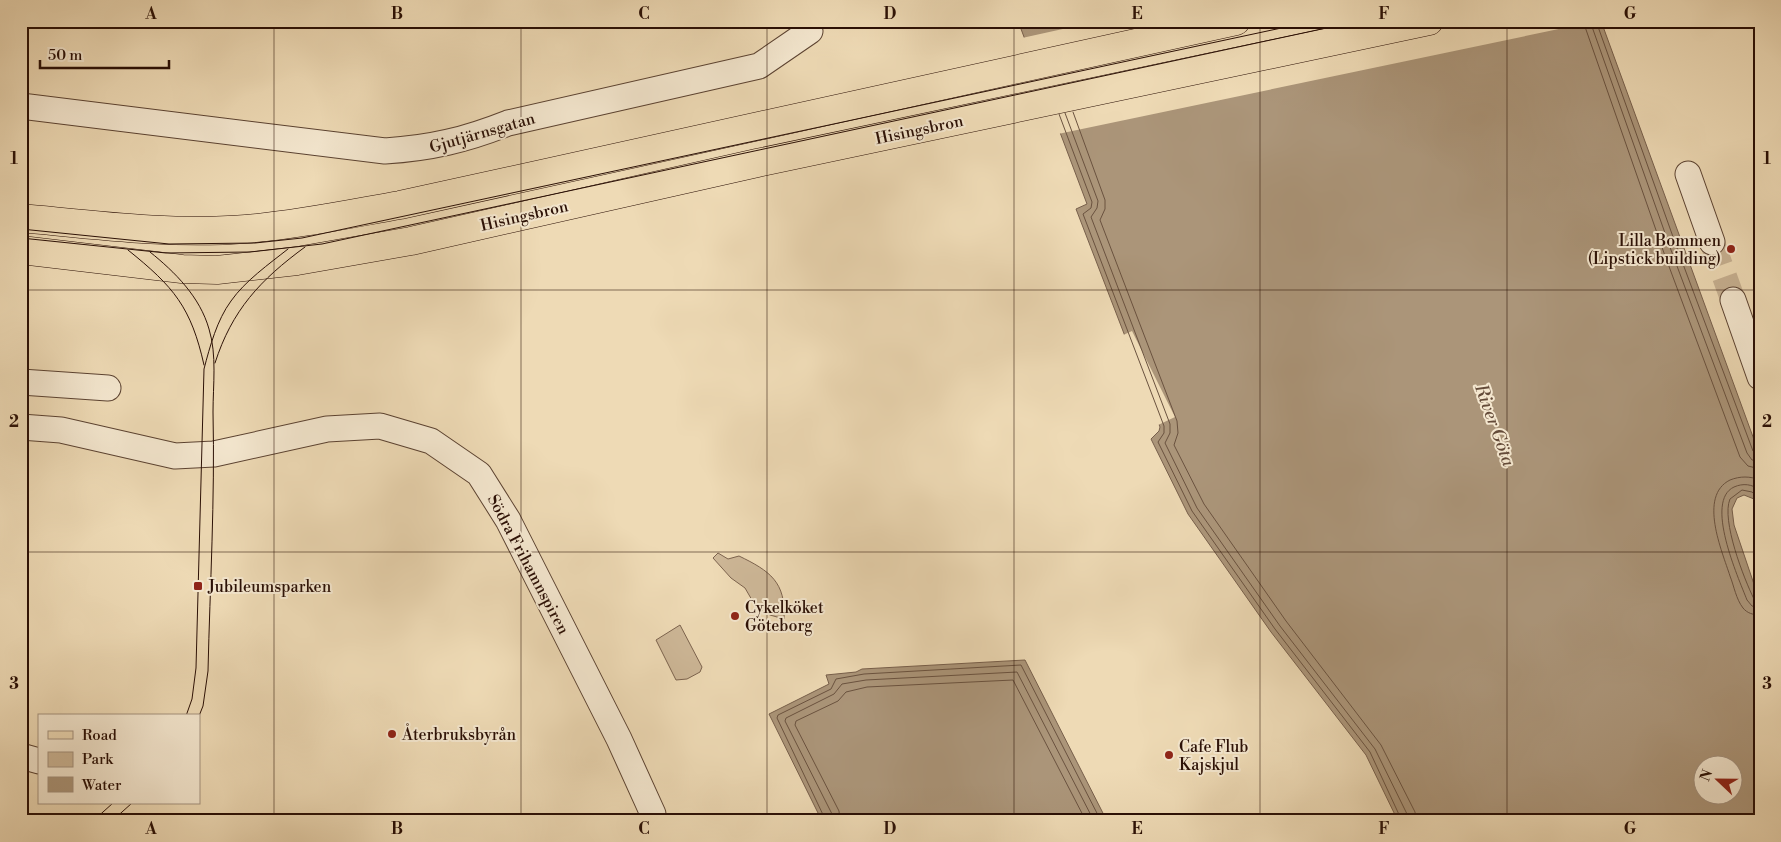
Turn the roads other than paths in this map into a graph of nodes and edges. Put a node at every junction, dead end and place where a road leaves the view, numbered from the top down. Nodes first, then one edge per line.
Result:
1 (1236, 21) edge
2 (1429, 21) edge
3 (810, 31) dead end
4 (21, 106) edge
5 (1688, 174) dead end
6 (21, 218) edge
7 (1712, 242) tunnel mouth
8 (21, 250) edge
9 (21, 266) edge
10 (147, 267) junction
11 (1733, 300) tunnel mouth
12 (1760, 377) edge
13 (21, 382) edge
14 (108, 388) dead end
15 (21, 427) edge
16 (21, 756) edge
17 (38, 761) edge
18 (653, 814) dead end

1 - 6 main road
2 - 10 main road, Hisingsbron
3 - 4 street, Gjutjärnsgatan
5 - 7 street
8 - 10 main road
9 - 10 main road
11 - 12 street
13 - 14 street
15 - 18 street, Södra Frihamnspiren
16 - 17 street

